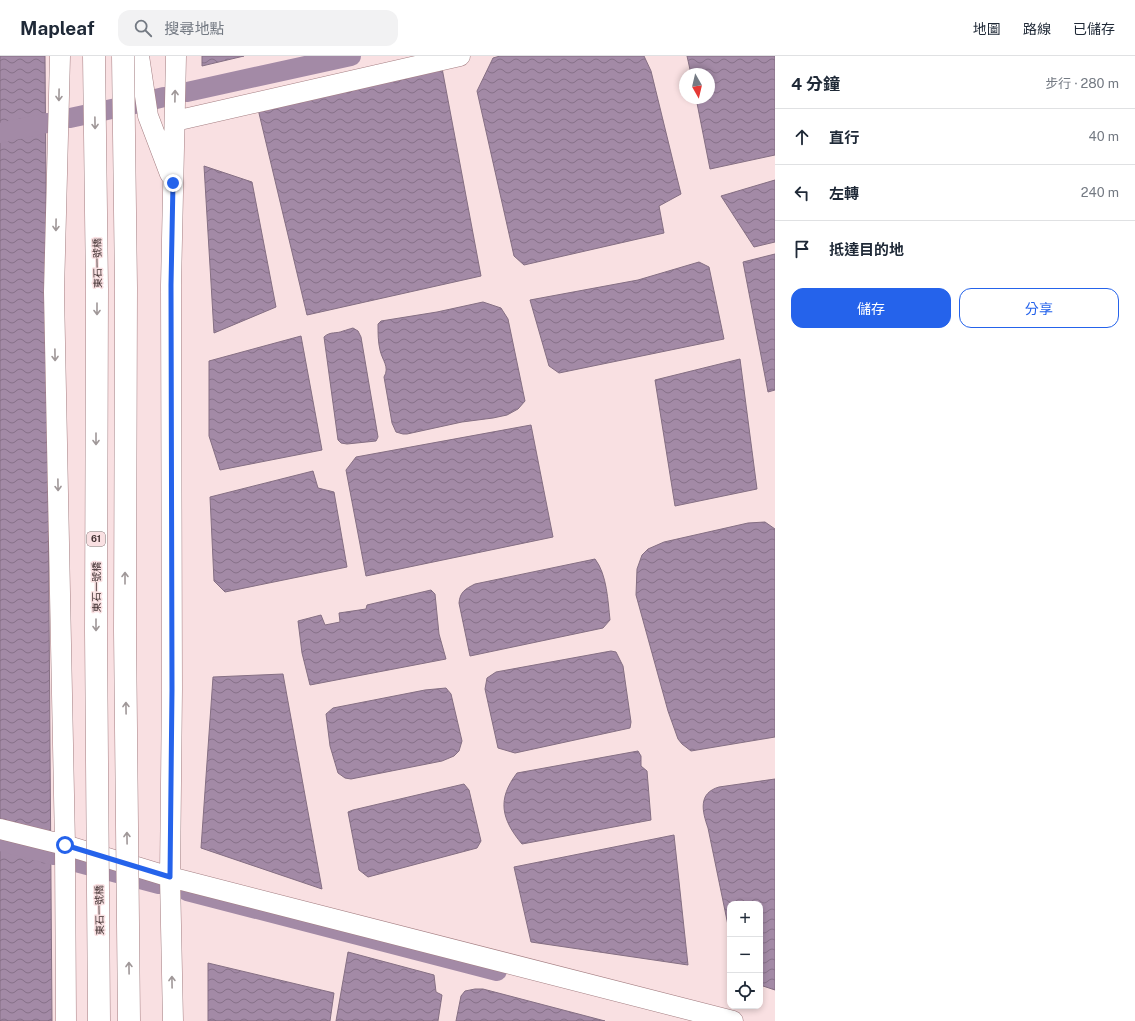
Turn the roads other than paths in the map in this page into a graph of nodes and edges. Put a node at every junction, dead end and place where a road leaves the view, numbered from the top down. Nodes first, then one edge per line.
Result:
1 (60, 56) edge
2 (94, 56) edge
3 (124, 56) edge
4 (139, 56) edge
5 (176, 56) edge
6 (460, 56) edge
7 (175, 121) junction
8 (173, 183) junction
9 (0, 829) edge
10 (65, 845) junction
11 (170, 877) junction
12 (66, 1021) edge
13 (99, 1021) edge
14 (129, 1021) edge
15 (173, 1021) edge
16 (733, 1021) edge

1 -> 10 street
2 -> 13 highway, 東石一號橋 / 61, bridge
14 -> 3 highway, bridge
4 - 8 street
7 -> 5 street
6 - 7 street
7 - 8 street
8 - 11 street
9 - 10 street
10 - 11 street
10 - 12 street
15 -> 11 street
11 - 16 street

